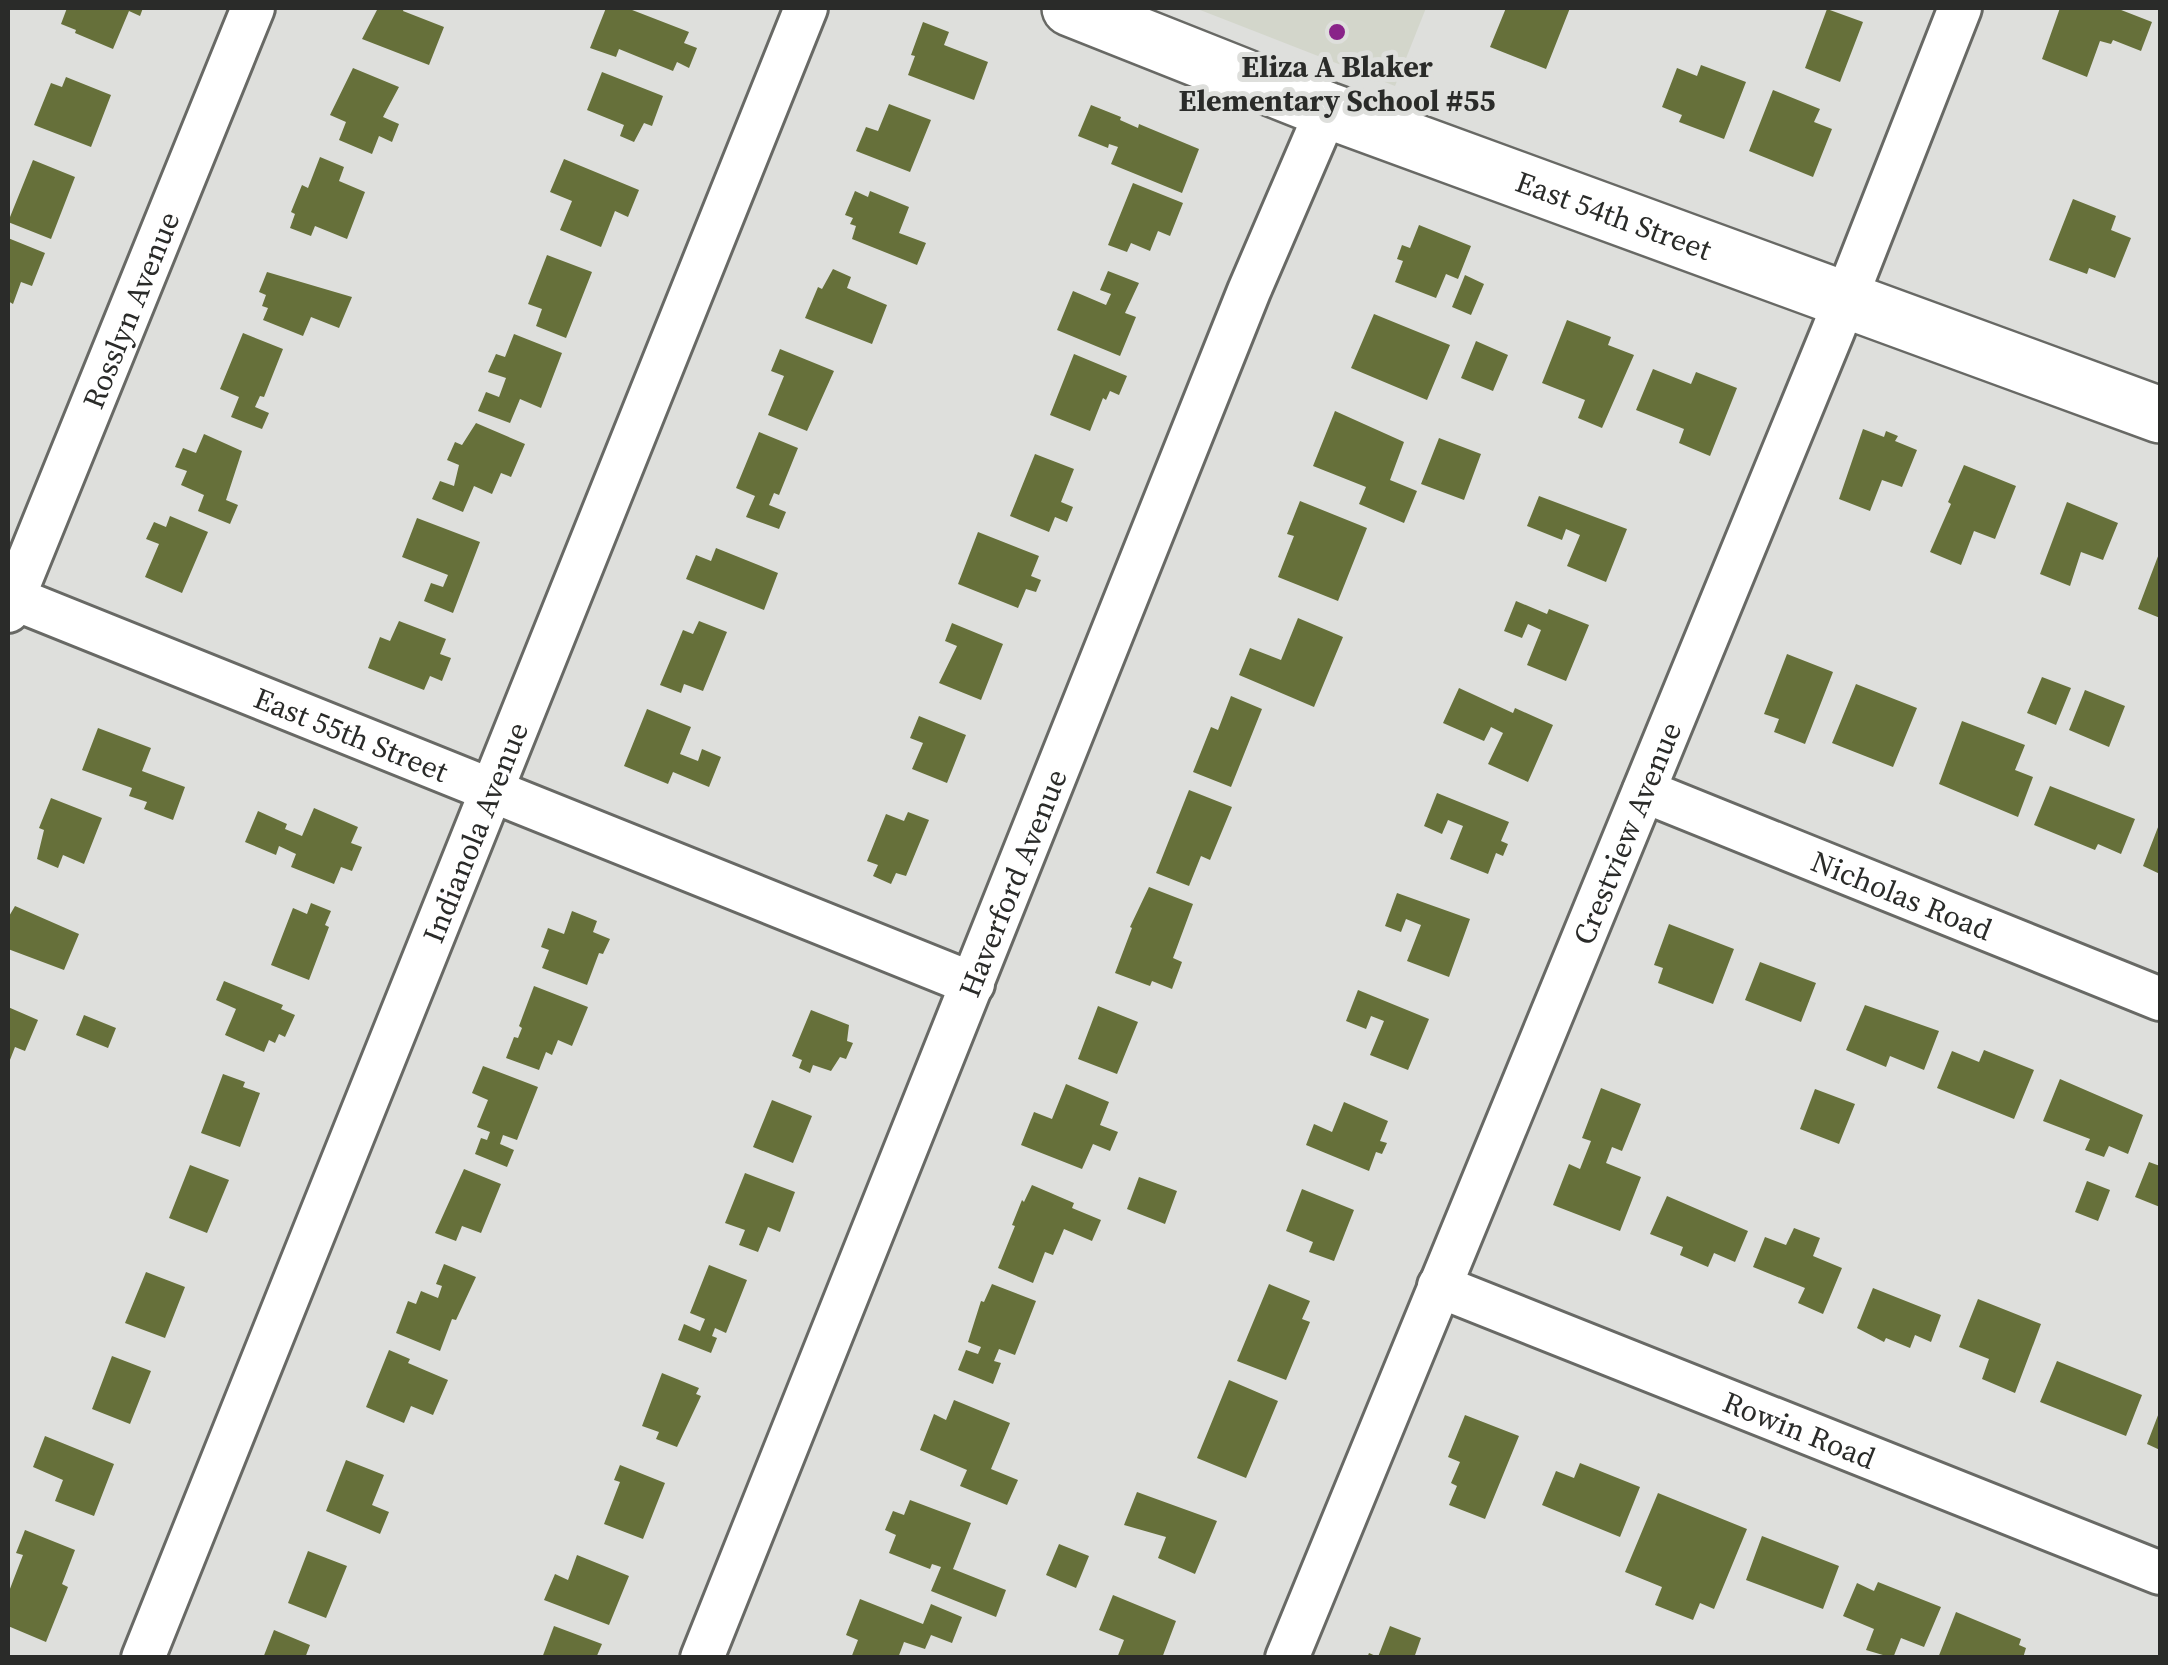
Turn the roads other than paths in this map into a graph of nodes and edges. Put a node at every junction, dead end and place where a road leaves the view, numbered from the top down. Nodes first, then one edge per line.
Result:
1 (252, 8) edge
2 (806, 8) edge
3 (1070, 8) edge
4 (1960, 8) edge
5 (1327, 110) junction
6 (1844, 299) junction
7 (2160, 415) edge
8 (9, 602) edge
9 (491, 790) junction
10 (1644, 791) junction
11 (973, 984) junction
12 (2160, 998) edge
13 (1440, 1286) junction
14 (2160, 1573) edge
15 (143, 1658) edge
16 (702, 1658) edge
17 (1287, 1658) edge

1 - 8 street, Rosslyn Avenue
2 - 9 street, Indianola Avenue
3 - 5 street, East 54th Street
4 - 6 street, Crestview Avenue
5 - 6 street, East 54th Street
5 - 11 street, Haverford Avenue
6 - 7 street, East 54th Street
6 - 10 street, Crestview Avenue
8 - 9 street, East 55th Street
9 - 11 street, East 55th Street
9 - 15 street, Indianola Avenue
10 - 12 street, Nicholas Road
10 - 13 street, Crestview Avenue
11 - 16 street, Haverford Avenue
13 - 14 street, Rowin Road
13 - 17 street, Crestview Avenue

